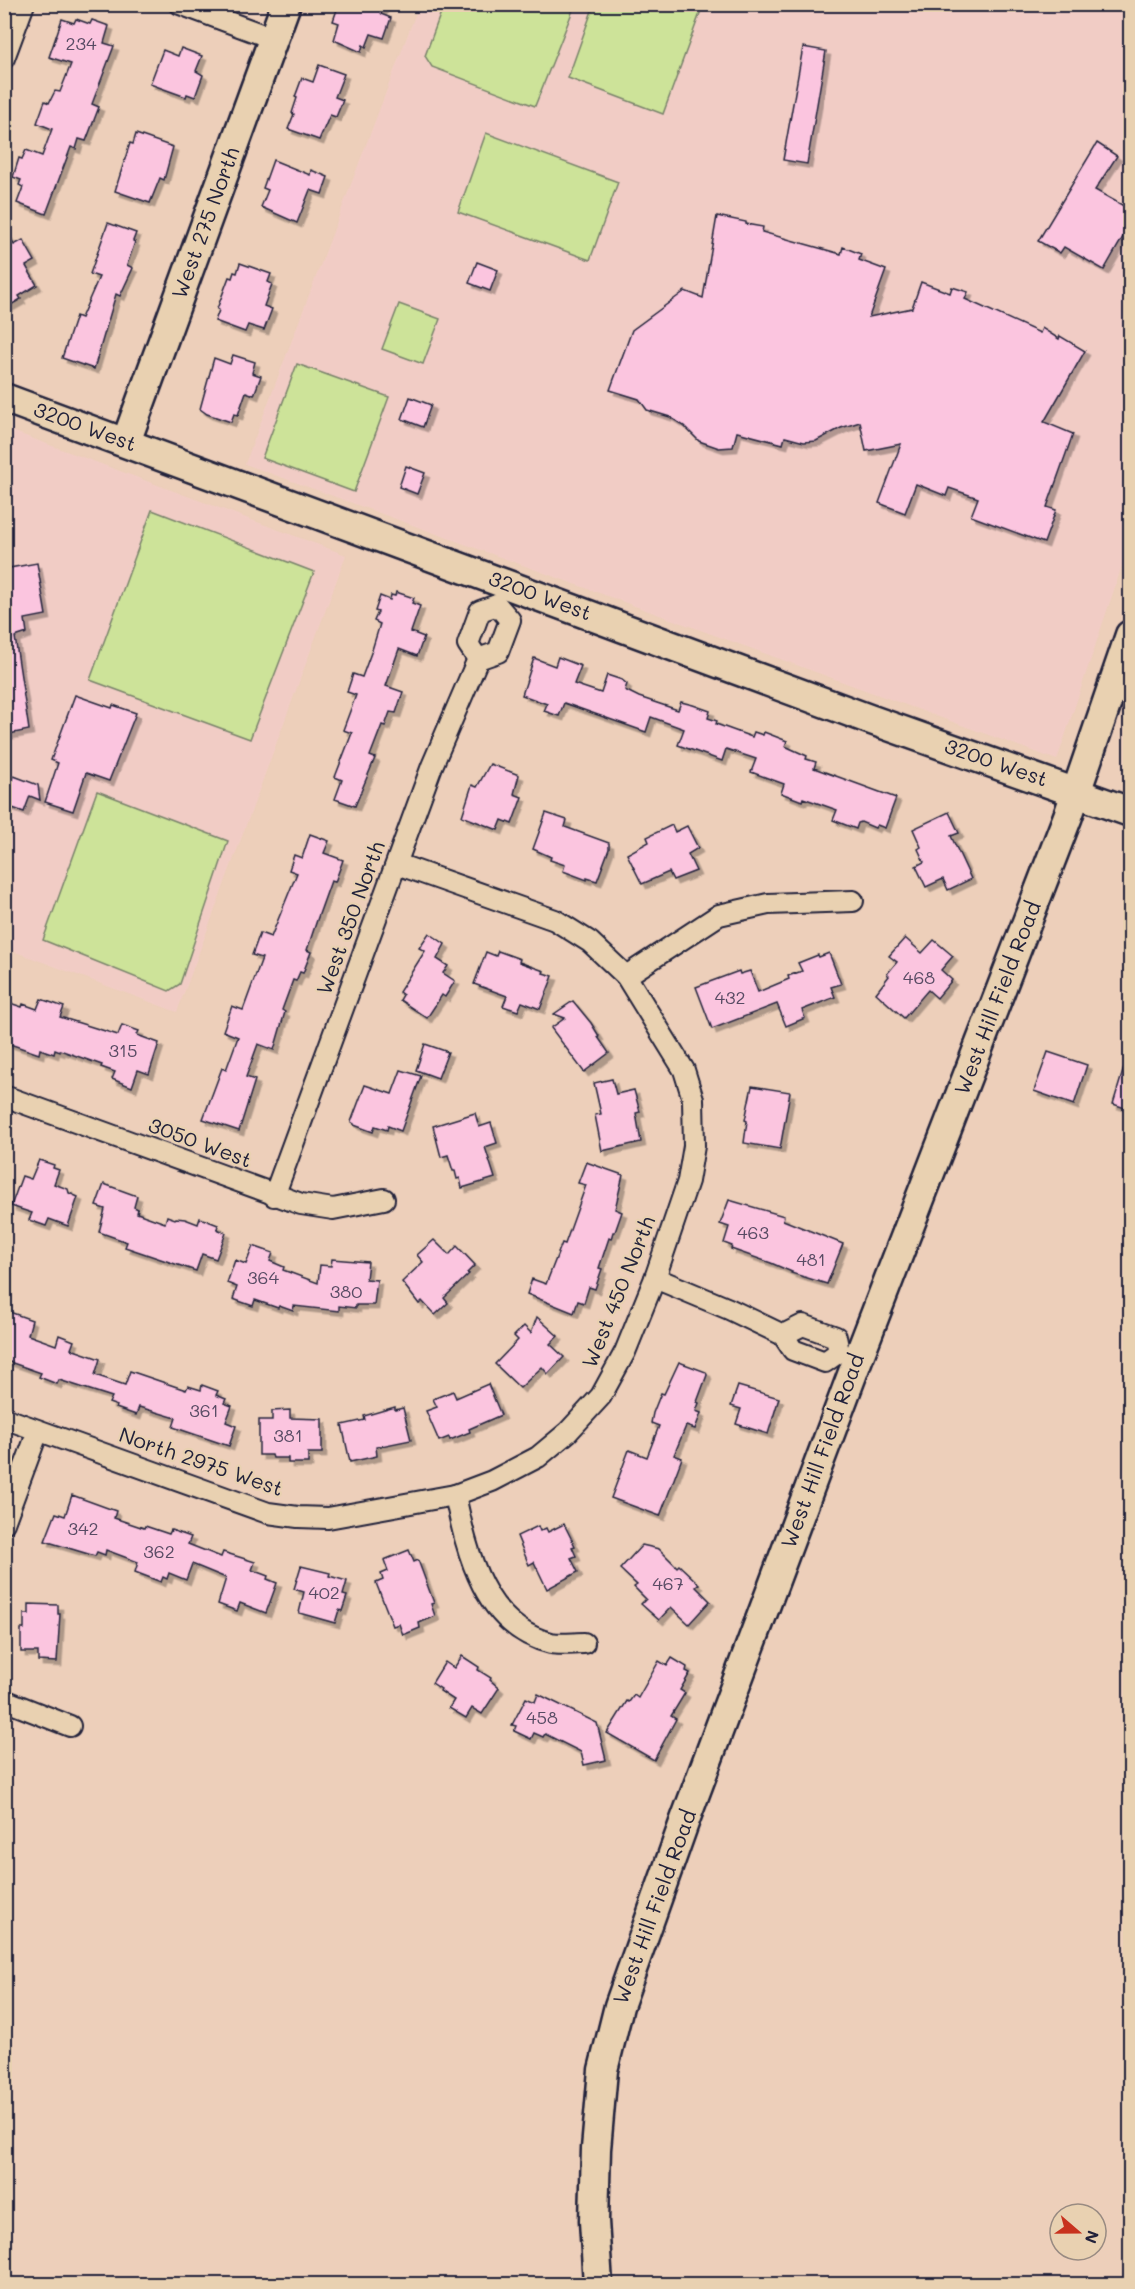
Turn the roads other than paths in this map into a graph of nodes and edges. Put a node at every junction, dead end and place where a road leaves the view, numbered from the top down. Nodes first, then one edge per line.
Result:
1 (24, 4) edge
2 (180, 4) edge
3 (286, 4) edge
4 (274, 39) junction
5 (4, 58) edge
6 (4, 398) edge
7 (126, 442) junction
8 (501, 594) junction
9 (1131, 635) edge
10 (478, 659) junction
11 (1077, 791) junction
12 (1131, 812) edge
13 (397, 864) junction
14 (853, 901) dead end
15 (626, 976) junction
16 (4, 1096) edge
17 (274, 1196) junction
18 (384, 1198) dead end
19 (655, 1278) junction
20 (783, 1335) junction
21 (848, 1355) junction
22 (4, 1418) edge
23 (38, 1431) junction
24 (454, 1495) junction
25 (4, 1523) edge
26 (584, 1643) dead end
27 (4, 1700) edge
28 (70, 1726) dead end
29 (597, 2284) edge

1 - 5 street
2 - 4 street
3 - 4 street, West 275 North
4 - 7 street, West 275 North
6 - 7 street, 3200 West
7 - 8 street, 3200 West
8 - 10 street
8 - 10 street
8 - 11 street, 3200 West
9 - 11 street, West Hill Field Road
10 - 13 street, West 350 North
11 - 12 street, 3200 West
11 - 21 street, West Hill Field Road
13 - 15 street, West 450 North
13 - 17 street, West 350 North
14 - 15 street
15 - 19 street, West 450 North
16 - 17 street, 3050 West
17 - 18 street, 3050 West
19 - 20 street
19 - 24 street, West 450 North
20 - 21 street
20 - 21 street
21 - 29 street, West Hill Field Road
22 - 23 street, North 2975 West
23 - 24 street, North 2975 West
23 - 25 street
24 - 26 street
27 - 28 street

